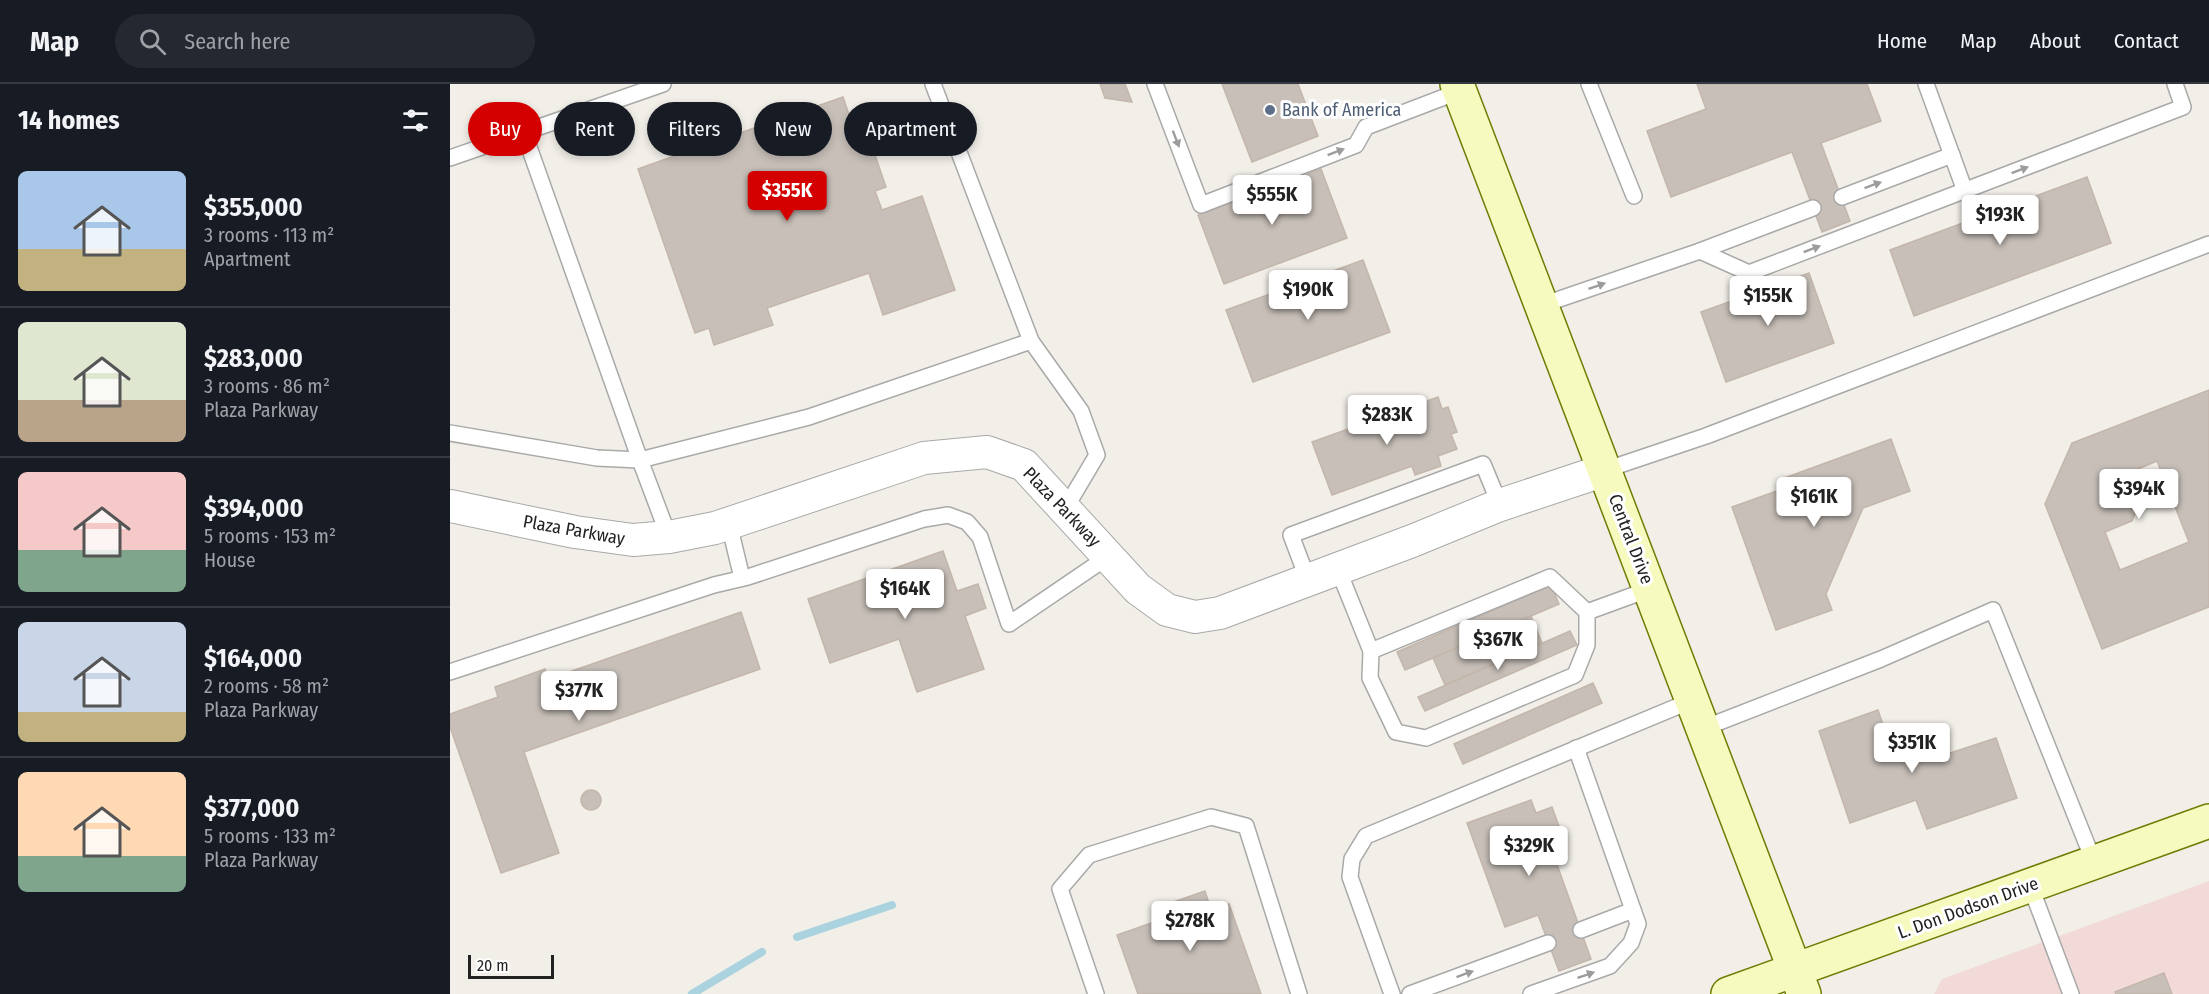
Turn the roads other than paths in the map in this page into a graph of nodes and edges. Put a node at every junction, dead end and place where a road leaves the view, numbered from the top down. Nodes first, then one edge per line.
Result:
1 (663, 84) edge
2 (933, 84) edge
3 (1155, 84) edge
4 (1589, 84) edge
5 (1926, 84) edge
6 (2175, 84) edge
7 (1459, 88) edge
8 (542, 127) edge
9 (468, 152) edge
10 (1952, 155) junction
11 (532, 156) edge
12 (450, 158) edge
13 (1965, 191) junction
14 (1634, 196) dead end
15 (1842, 197) dead end
16 (1813, 208) dead end
17 (2209, 244) edge
18 (1700, 251) junction
19 (1542, 305) junction
20 (1031, 341) junction
21 (450, 433) edge
22 (640, 460) junction
23 (1605, 470) junction
24 (1500, 505) junction
25 (450, 506) edge
26 (1065, 509) junction
27 (729, 524) junction
28 (669, 537) junction
29 (1109, 556) junction
30 (1338, 569) junction
31 (742, 578) junction
32 (1308, 580) junction
33 (1650, 589) junction
34 (1587, 612) junction
35 (1371, 651) junction
36 (450, 672) edge
37 (1698, 714) junction
38 (1576, 748) junction
39 (2209, 821) edge
40 (2094, 862) junction
41 (2031, 885) junction
42 (1636, 917) junction
43 (1581, 930) dead end
44 (1548, 942) dead end
45 (1799, 982) edge
46 (1096, 994) edge
47 (1299, 994) edge
48 (1392, 994) edge
49 (1410, 994) edge
50 (1531, 994) edge
51 (1728, 994) edge
52 (2071, 994) edge

1 - 8 lane
2 - 20 lane
3 -> 7 lane
4 - 14 lane
5 - 10 lane
13 -> 6 lane
7 - 19 main road, Central Drive
9 - 12 lane
10 - 13 lane
15 -> 10 lane
11 - 22 lane
18 -> 13 lane
16 - 18 lane
17 - 23 lane
19 -> 18 lane
19 - 23 main road, Central Drive
20 - 22 lane
20 - 26 lane
21 - 22 lane
22 - 28 lane
23 - 24 street, Plaza Parkway
23 - 33 main road, Central Drive
24 - 30 street, Plaza Parkway
24 - 32 lane
25 - 28 street, Plaza Parkway
26 - 27 street, Plaza Parkway
26 - 29 street, Plaza Parkway
27 - 28 street, Plaza Parkway
27 - 31 lane
29 - 31 lane
29 - 32 street, Plaza Parkway
30 - 32 street, Plaza Parkway
30 - 35 lane
31 - 36 lane
33 - 34 lane
33 - 37 main road, Central Drive
34 - 35 lane
34 - 35 lane
37 - 38 lane
37 - 40 lane
37 - 45 main road, Central Drive
38 - 42 lane
38 - 48 lane
39 - 40 main road, L. Don Dodson Drive
40 - 41 main road, L. Don Dodson Drive
41 - 45 main road, L. Don Dodson Drive
41 - 52 lane
42 - 43 lane
50 -> 42 lane
49 -> 44 lane
45 - 51 main road, L. Don Dodson Drive
46 - 47 lane

